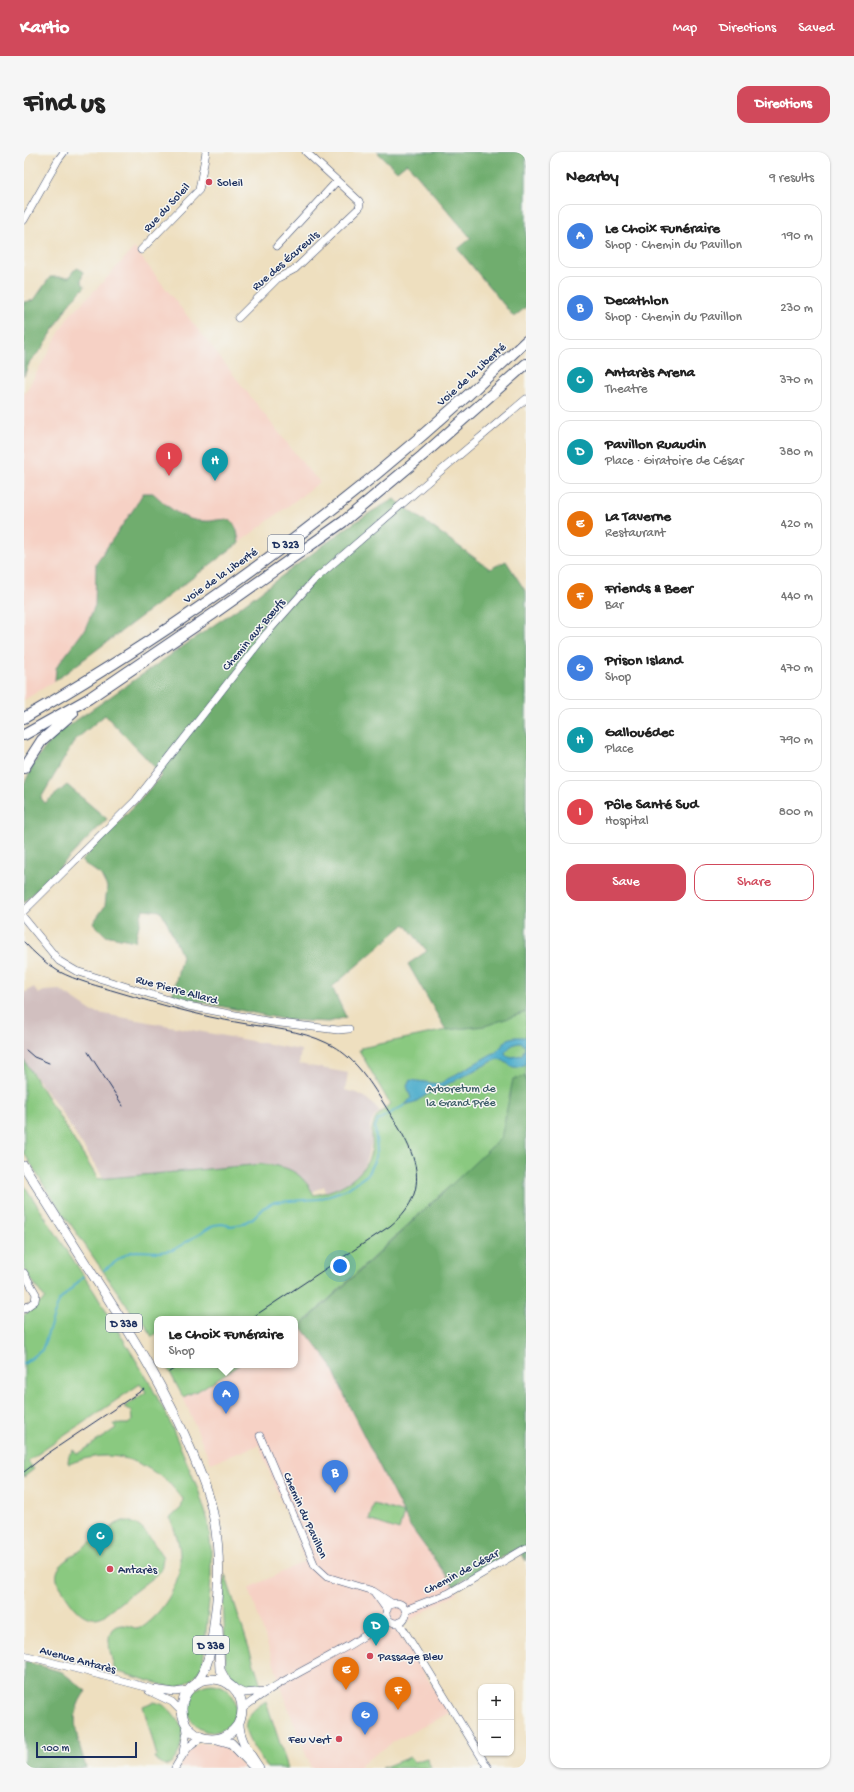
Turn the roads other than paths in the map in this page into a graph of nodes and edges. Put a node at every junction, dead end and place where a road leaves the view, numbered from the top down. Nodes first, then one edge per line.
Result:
1 (64, 152) edge
2 (206, 152) edge
3 (306, 152) edge
4 (337, 180) junction
5 (24, 220) edge
6 (277, 246) dead end
7 (141, 250) dead end
8 (238, 318) dead end
9 (526, 341) edge
10 (526, 364) edge
11 (526, 399) edge
12 (88, 699) junction
13 (24, 718) edge
14 (24, 735) edge
15 (24, 768) edge
16 (24, 911) edge
17 (24, 918) edge
18 (349, 1029) dead end
19 (24, 1166) edge
20 (24, 1273) edge
21 (24, 1309) edge
22 (260, 1436) dead end
23 (526, 1548) edge
24 (373, 1590) junction
25 (393, 1604) junction
26 (217, 1605) junction
27 (387, 1610) junction
28 (405, 1610) junction
29 (388, 1619) junction
30 (400, 1622) junction
31 (24, 1655) edge
32 (126, 1683) junction
33 (196, 1683) junction
34 (231, 1686) junction
35 (188, 1690) junction
36 (269, 1690) junction
37 (242, 1709) junction
38 (182, 1712) junction
39 (239, 1721) junction
40 (186, 1725) junction
41 (203, 1738) junction
42 (217, 1739) junction
43 (183, 1754) junction
44 (175, 1768) edge
45 (256, 1768) edge
46 (259, 1768) edge
47 (488, 1768) edge

1 - 5 street
2 - 7 street, Rue du Soleil
3 - 4 street, Rue des Écureuils
4 - 6 street
4 - 8 street, Rue des Écureuils
9 - 13 highway, Voie de la Liberté / D 323
10 - 12 highway, D 323
11 - 16 street, Chemin aux Bœufs
12 - 14 highway, D 323
12 - 15 highway
17 - 18 street, Rue Pierre Allard
19 - 26 main road, D 338
20 - 21 street
22 - 24 street, Chemin du Pavillon
23 - 28 street, Chemin de César
24 - 25 street, Chemin du Pavillon
24 - 27 street
25 - 27 street
25 - 28 street
26 - 33 main road, D 338
26 - 34 main road, D 338
27 - 29 street
28 - 30 street
29 - 30 street
29 - 36 street
30 - 47 street
31 - 32 street, Avenue Antarès
32 - 35 street, Avenue Antarès
32 - 38 street, Avenue Antarès
33 - 34 main road
33 - 35 main road
34 - 36 street
34 - 37 main road
35 - 38 main road
36 - 37 street
37 - 39 main road
38 - 40 main road
39 - 42 main road
39 - 46 main road
40 - 41 main road
40 - 43 street
41 - 42 main road
41 - 43 street
42 - 45 main road
43 - 44 street

